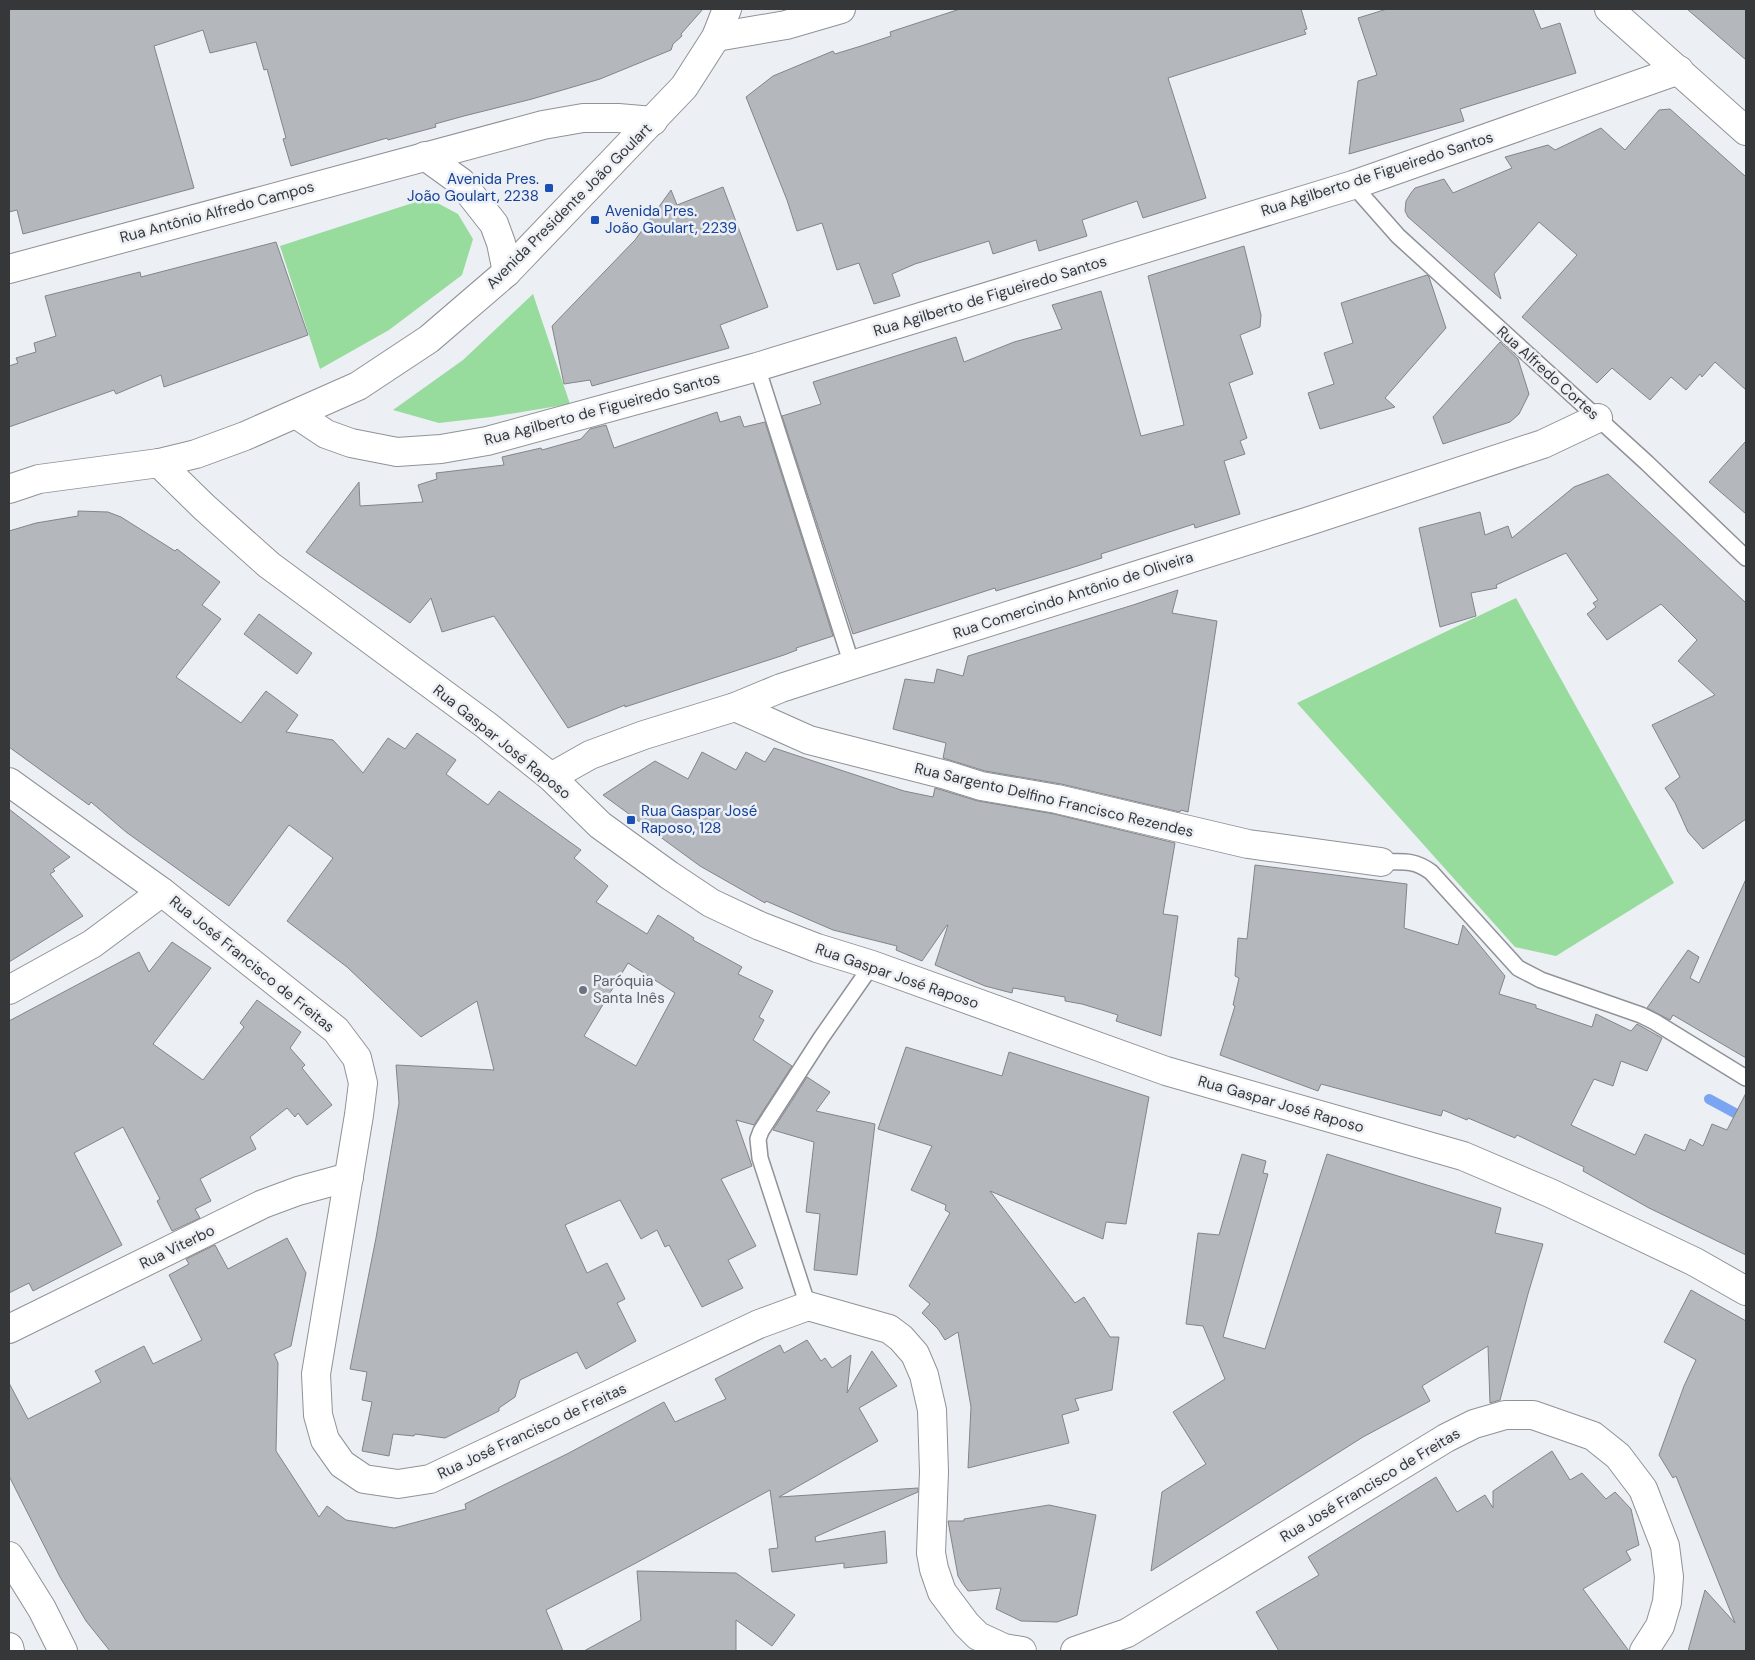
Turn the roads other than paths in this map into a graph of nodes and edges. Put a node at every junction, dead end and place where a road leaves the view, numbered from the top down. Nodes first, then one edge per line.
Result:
1 (727, 9) edge
2 (841, 9) edge
3 (1609, 9) edge
4 (716, 37) junction
5 (1679, 70) junction
6 (653, 121) junction
7 (1746, 131) edge
8 (425, 156) junction
9 (1353, 185) junction
10 (9, 269) edge
11 (507, 272) junction
12 (757, 367) junction
13 (296, 414) junction
14 (1598, 418) junction
15 (159, 462) junction
16 (9, 489) edge
17 (1746, 558) edge
18 (852, 665) junction
19 (735, 707) junction
20 (550, 777) junction
21 (9, 782) edge
22 (1380, 862) joint
23 (162, 892) junction
24 (872, 965) junction
25 (9, 990) edge
26 (1746, 1078) edge
27 (349, 1177) junction
28 (1746, 1291) edge
29 (808, 1306) junction
30 (9, 1329) edge
31 (9, 1556) edge
32 (9, 1647) edge
33 (10, 1651) edge
34 (63, 1651) edge
35 (1022, 1651) edge
36 (1074, 1651) edge
37 (1644, 1651) edge

1 - 4 street, Avenida Presidente João Goulart
2 - 4 street
3 - 5 street
4 - 6 street, Avenida Presidente João Goulart
5 - 7 street
5 - 9 street, Rua Agilberto de Figueiredo Santos
6 - 8 street, Rua Antônio Alfredo Campos
6 - 11 street, Avenida Presidente João Goulart
8 - 10 street, Rua Antônio Alfredo Campos
8 - 11 street
9 - 12 street, Rua Agilberto de Figueiredo Santos
9 - 14 lane, Rua Alfredo Cortes
11 - 13 street, Avenida Presidente João Goulart
12 - 13 street, Rua Agilberto de Figueiredo Santos
12 - 18 lane
13 - 15 street, Avenida Presidente João Goulart
14 - 17 lane, Rua Alfredo Cortes
14 - 18 street, Rua Comercindo Antônio de Oliveira
15 - 16 street, Avenida Presidente João Goulart
15 - 20 street, Rua Gaspar José Raposo
18 - 19 street, Rua Comercindo Antônio de Oliveira
19 - 20 street, Rua Comercindo Antônio de Oliveira
19 - 22 street, Rua Sargento Delfino Francisco Rezendes
20 - 24 street, Rua Gaspar José Raposo
21 - 23 street, Rua José Francisco de Freitas
22 - 26 lane
23 - 25 street
23 - 27 street, Rua José Francisco de Freitas
24 - 28 street, Rua Gaspar José Raposo
24 - 29 lane
27 - 29 street, Rua José Francisco de Freitas
27 - 30 street, Rua Viterbo
29 - 35 street
31 - 34 street
32 - 33 street
36 - 37 street, Rua José Francisco de Freitas

